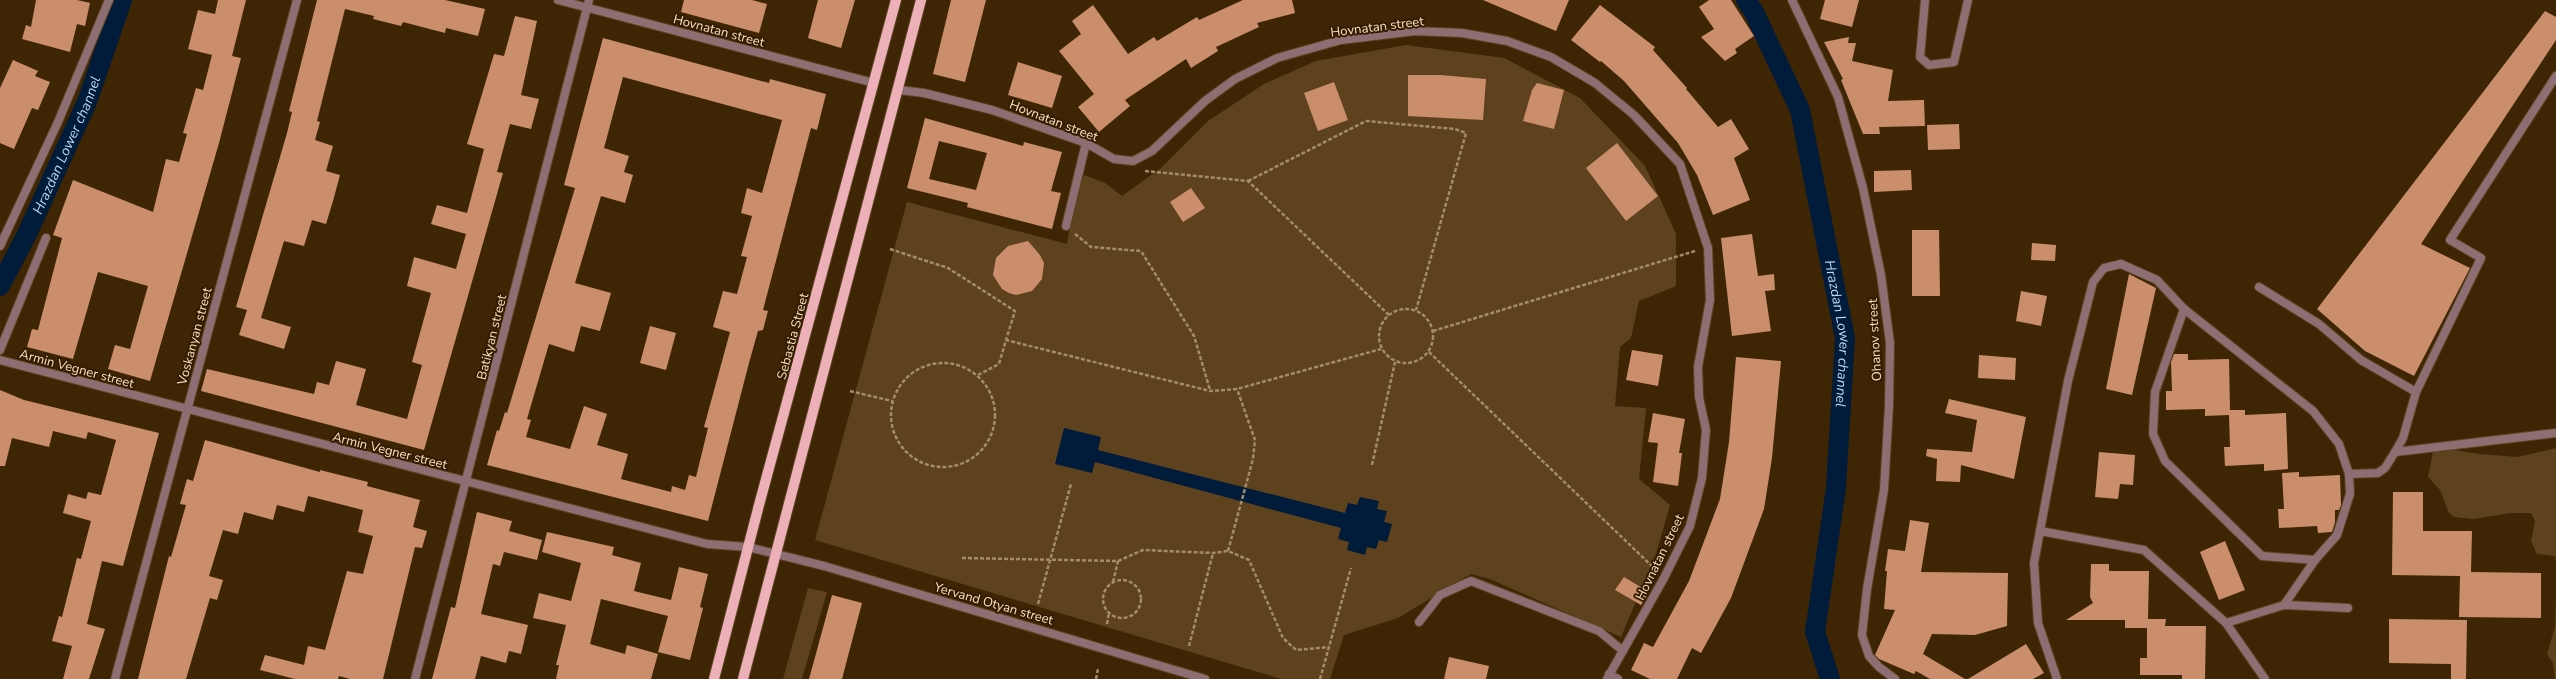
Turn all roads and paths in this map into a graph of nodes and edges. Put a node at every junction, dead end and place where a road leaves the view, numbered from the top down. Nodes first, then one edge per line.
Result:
1 (109, 0) edge
2 (297, 0) edge
3 (558, 0) edge
4 (896, 0) edge
5 (922, 0) edge
6 (1792, 0) edge
7 (1925, 0) edge
8 (1968, 0) edge
9 (588, 4) edge
10 (2556, 76) edge
11 (874, 83) junction
12 (899, 90) junction
13 (1086, 142) junction
14 (1132, 161) junction
15 (1248, 181) junction
16 (1066, 226) joint
17 (46, 238) dead end
18 (0, 246) edge
19 (1708, 248) junction
20 (890, 249) dead end
21 (2259, 287) dead end
22 (2184, 309) junction
23 (1416, 310) junction
24 (1389, 315) junction
25 (1433, 331) junction
26 (1006, 340) junction
27 (1381, 349) junction
28 (0, 350) edge
29 (1429, 352) junction
30 (0, 360) edge
31 (1395, 362) junction
32 (978, 375) junction
33 (1237, 389) junction
34 (850, 391) dead end
35 (1210, 391) junction
36 (2416, 392) junction
37 (892, 401) junction
38 (187, 410) junction
39 (2556, 433) edge
40 (2395, 452) junction
41 (1372, 465) dead end
42 (2350, 474) junction
43 (466, 481) junction
44 (1071, 484) dead end
45 (2040, 531) junction
46 (748, 547) junction
47 (1228, 551) junction
48 (776, 553) junction
49 (1213, 553) junction
50 (962, 558) dead end
51 (1052, 560) junction
52 (2314, 560) junction
53 (1118, 561) junction
54 (1351, 568) dead end
55 (1664, 578) junction
56 (1113, 582) junction
57 (1038, 604) dead end
58 (2284, 605) junction
59 (2348, 608) dead end
60 (1109, 613) junction
61 (1419, 622) dead end
62 (1107, 624) dead end
63 (2226, 624) junction
64 (1189, 646) dead end
65 (1329, 647) junction
66 (1623, 651) junction
67 (1098, 669) dead end
68 (1608, 676) edge
69 (115, 679) edge
70 (415, 679) edge
71 (714, 679) edge
72 (743, 679) edge
73 (1096, 679) edge
74 (1205, 679) edge
75 (1320, 679) edge
76 (1618, 679) edge
77 (1895, 679) edge
78 (2056, 679) edge
79 (2264, 679) edge

1 - 18 street
2 - 38 street, Voskanyan street
3 - 9 street, Hovnatan street
4 - 11 main road, Sebastia Street
5 - 12 main road
6 - 77 street, Ohanov street
7 - 8 street
9 - 11 street, Hovnatan street
9 - 43 street, Batikyan street
10 - 36 street
11 - 46 main road, Sebastia Street
12 - 13 street, Hovnatan street
12 - 48 main road
13 - 14 street, Hovnatan street
13 - 16 street
14 - 15 path
14 - 19 street, Hovnatan street
15 - 23 path
15 - 24 path
16 - 35 path
17 - 28 street
19 - 25 path
19 - 55 street, Hovnatan street
20 - 26 path
21 - 36 street
22 - 42 street
22 - 45 street
22 - 52 street
23 - 24 path
23 - 25 path
24 - 27 path
25 - 29 path
26 - 32 path
26 - 35 path
27 - 31 path
27 - 33 path
29 - 31 path
29 - 55 path
30 - 38 street, Armin Vegner street
31 - 41 path
32 - 37 path
32 - 37 path
33 - 35 path
33 - 47 path
34 - 37 path
36 - 40 street
38 - 43 street, Armin Vegner street
38 - 69 street, Voskanyan street
39 - 40 street
40 - 42 street
42 - 52 street
43 - 46 street, Armin Vegner street
43 - 70 street, Batikyan street
44 - 51 path
45 - 63 street
45 - 78 street
46 - 48 street, Armin Vegner street
46 - 71 main road, Sebastia Street
47 - 49 path
47 - 65 path
48 - 72 main road
48 - 74 street, Yervand Otyan street
49 - 53 path
49 - 64 path
50 - 51 path
51 - 53 path
51 - 57 path
52 - 58 street
53 - 56 path
54 - 65 path
55 - 66 street, Hovnatan street
56 - 60 path
56 - 60 path
58 - 59 street
58 - 63 street
60 - 62 path
61 - 66 street
63 - 79 street
65 - 75 path
66 - 68 street, Hovnatan street
67 - 73 path
68 - 76 street

